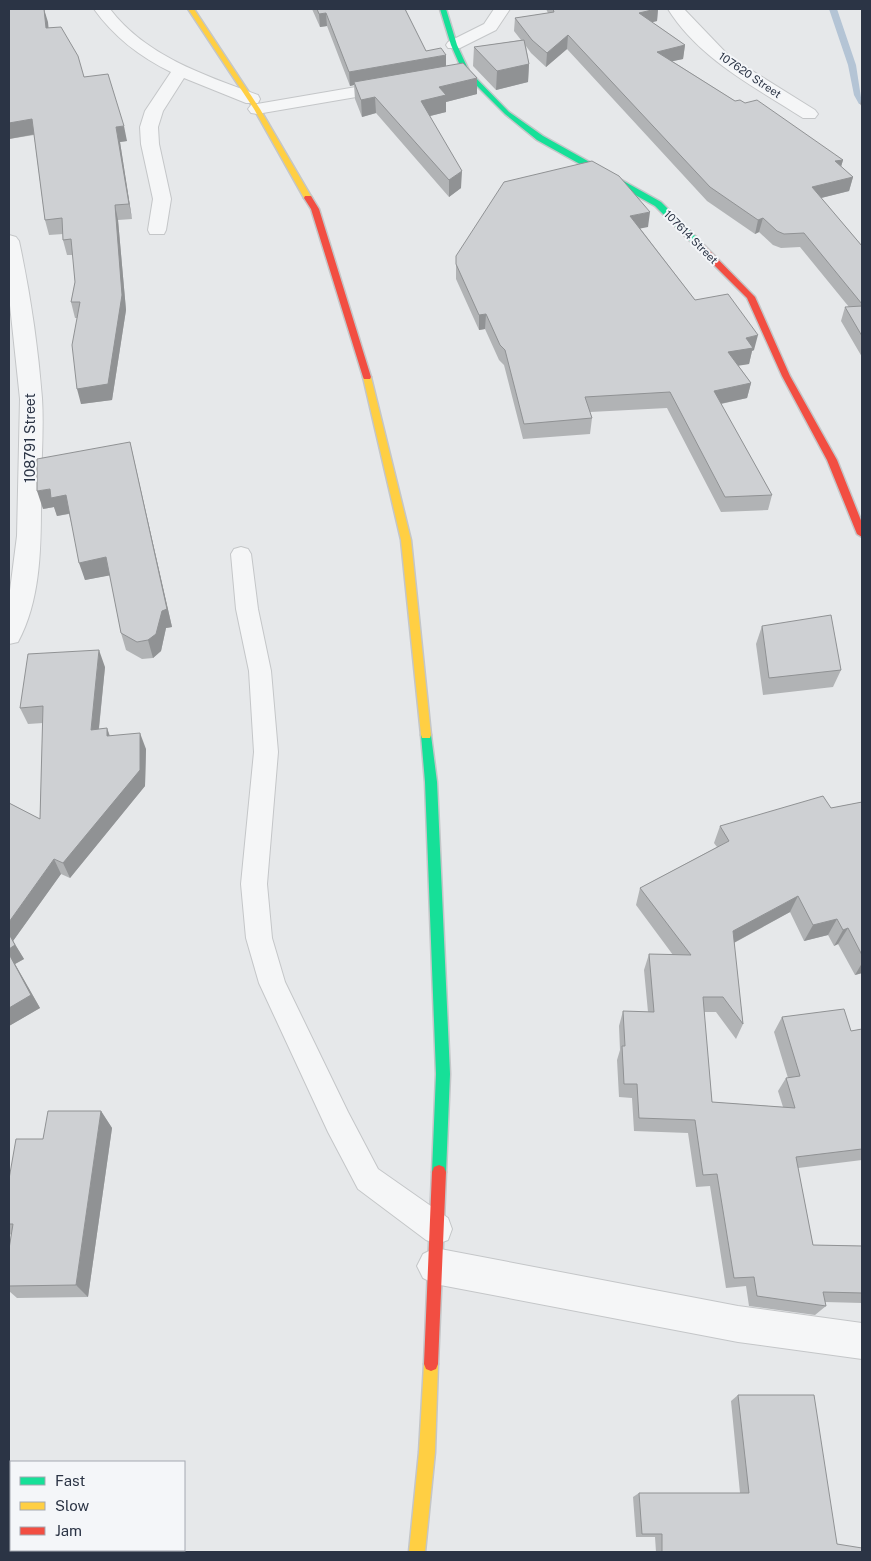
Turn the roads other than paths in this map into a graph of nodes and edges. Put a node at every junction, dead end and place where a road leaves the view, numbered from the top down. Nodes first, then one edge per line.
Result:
1 (102, 9) edge
2 (191, 9) edge
3 (443, 9) edge
4 (502, 9) edge
5 (676, 9) edge
6 (454, 45) junction
7 (180, 70) junction
8 (466, 72) junction
9 (447, 76) edge
10 (410, 83) edge
11 (255, 104) junction
12 (809, 114) dead end
13 (157, 230) dead end
14 (9, 240) edge
15 (862, 534) edge
16 (241, 554) dead end
17 (9, 636) edge
18 (436, 1229) junction
19 (435, 1266) junction
20 (862, 1341) edge
21 (418, 1552) edge

1 - 7 street
2 - 11 main road
3 - 6 main road, 107614 Street
4 - 6 street
5 - 12 street, 107620 Street
6 - 8 main road, 107614 Street
7 - 11 street
7 - 13 street
8 - 9 street
8 - 15 main road, 107614 Street
10 - 11 street
11 - 18 main road
14 - 17 street, 108791 Street
16 - 18 lane
18 - 19 main road
19 - 20 street
19 - 21 main road

